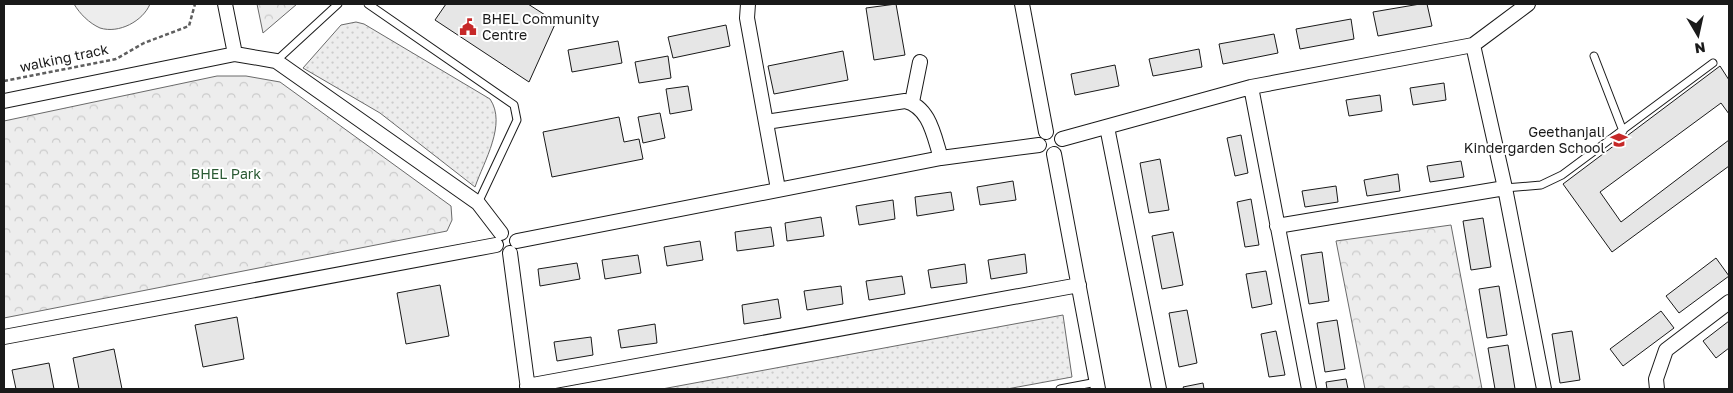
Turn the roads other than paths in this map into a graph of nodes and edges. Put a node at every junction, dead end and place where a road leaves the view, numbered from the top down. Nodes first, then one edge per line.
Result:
1 (225, 4) edge
2 (338, 4) edge
3 (368, 4) edge
4 (748, 4) edge
5 (1022, 4) edge
6 (1528, 4) edge
7 (1473, 45) junction
8 (235, 54) junction
9 (1594, 56) dead end
10 (276, 61) junction
11 (920, 62) dead end
12 (1713, 63) dead end
13 (1251, 87) junction
14 (4, 101) edge
15 (912, 102) junction
16 (766, 122) junction
17 (1107, 126) junction
18 (1623, 130) junction
19 (1046, 132) junction
20 (1062, 139) junction
21 (1039, 145) junction
22 (1054, 154) junction
23 (941, 158) junction
24 (1504, 188) junction
25 (778, 189) junction
26 (478, 203) junction
27 (1277, 226) junction
28 (498, 239) junction
29 (514, 247) junction
30 (1078, 284) junction
31 (1729, 302) edge
32 (4, 337) edge
33 (1098, 386) edge
34 (528, 387) edge
35 (1060, 389) edge
36 (1159, 389) edge
37 (1309, 389) edge
38 (1544, 389) edge
39 (1657, 389) edge

1 - 8 street
2 - 10 lane
3 - 26 lane
4 - 16 street
5 - 19 street
6 - 7 street
7 - 13 street
7 - 24 street
8 - 10 street
8 - 14 street
9 - 18 lane
10 - 26 street
11 - 15 street
12 - 18 lane
13 - 17 street
13 - 27 street
15 - 16 street
15 - 23 street
16 - 25 street
17 - 20 street
17 - 36 street
18 - 24 lane
19 - 20 street
19 - 21 street
20 - 22 street
21 - 22 street
21 - 23 street
22 - 30 street
23 - 25 street
24 - 27 street
24 - 38 street
25 - 29 street
26 - 28 street
27 - 37 street
28 - 29 street
28 - 29 street
28 - 32 street
29 - 34 street
30 - 33 street
30 - 34 street
31 - 39 street
33 - 35 lane

